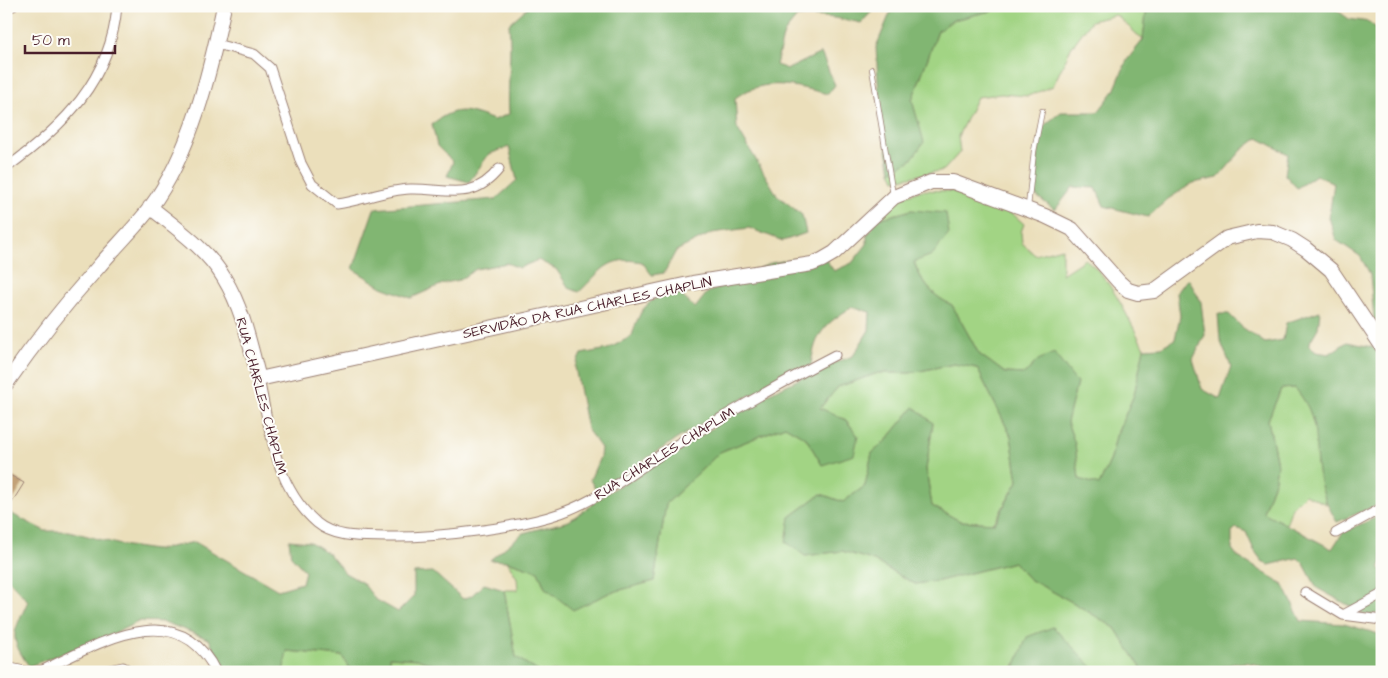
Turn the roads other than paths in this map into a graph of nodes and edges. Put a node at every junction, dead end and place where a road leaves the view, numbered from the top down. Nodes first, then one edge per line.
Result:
1 (13, 6) edge
2 (117, 6) edge
3 (224, 6) edge
4 (6, 8) edge
5 (216, 44) junction
6 (872, 69) dead end
7 (1042, 111) dead end
8 (6, 168) edge
9 (498, 169) dead end
10 (894, 197) junction
11 (150, 207) junction
12 (1028, 211) junction
13 (1382, 346) edge
14 (835, 355) dead end
15 (260, 379) junction
16 (6, 384) edge
17 (1382, 508) edge
18 (1336, 533) dead end
19 (1305, 592) dead end
20 (1382, 594) edge
21 (1343, 615) junction
22 (1382, 620) edge
23 (6, 667) edge
24 (60, 667) edge
25 (31, 672) edge
26 (100, 672) edge
27 (132, 672) edge
28 (216, 672) edge

1 - 4 street
2 - 8 street
3 - 5 street
5 - 9 street
5 - 11 street
6 - 10 lane
7 - 12 lane
10 - 12 street, SERVIDÃO DA RUA CHARLES CHAPLIN
10 - 15 street, SERVIDÃO DA RUA CHARLES CHAPLIN
11 - 15 street, RUA CHARLES CHAPLIM
11 - 16 street
12 - 13 street, SERVIDÃO DA RUA CHARLES CHAPLIN
14 - 15 street, RUA CHARLES CHAPLIM
17 - 18 street
19 - 21 street
20 - 21 street
21 - 22 street
23 - 25 street
24 - 25 street
24 - 28 street
26 - 27 street

